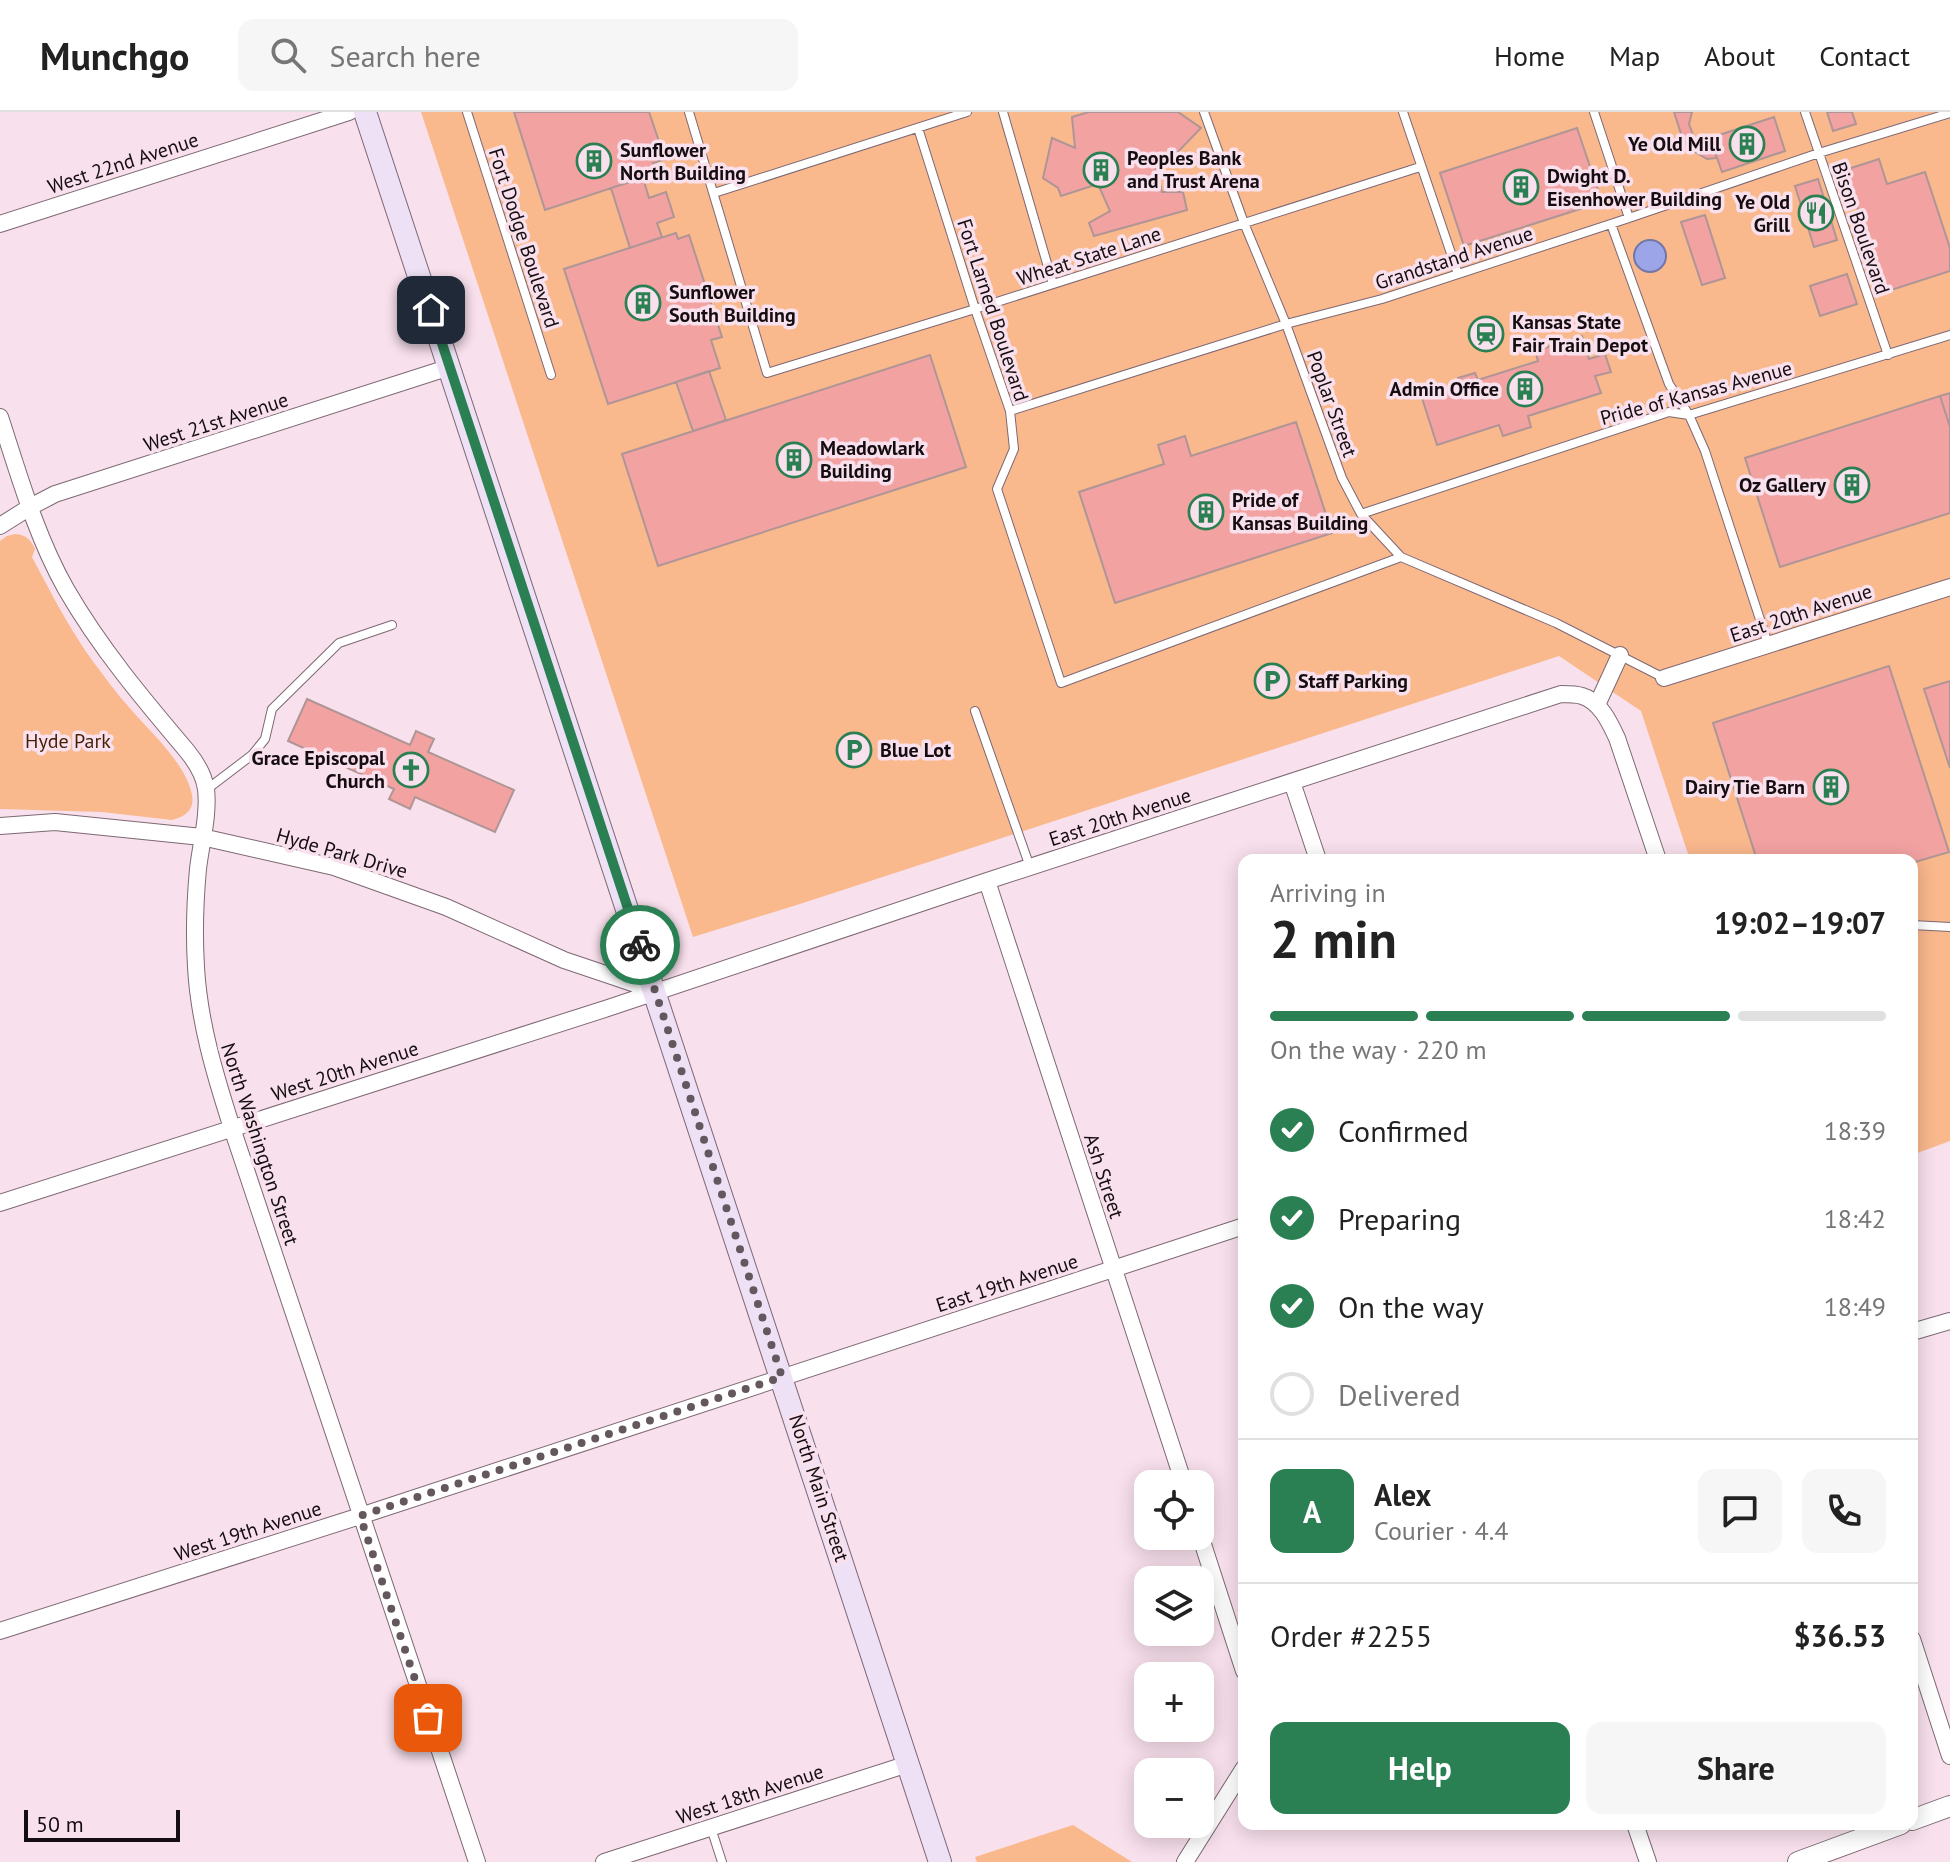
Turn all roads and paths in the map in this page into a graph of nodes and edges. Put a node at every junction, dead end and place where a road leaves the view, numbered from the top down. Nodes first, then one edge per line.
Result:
1 (349, 112) edge
2 (365, 112) edge
3 (467, 112) edge
4 (689, 112) edge
5 (967, 112) edge
6 (1003, 112) edge
7 (1204, 112) edge
8 (1403, 112) edge
9 (1594, 112) edge
10 (1805, 112) edge
11 (1950, 113) edge
12 (918, 128) junction
13 (1819, 153) junction
14 (1420, 167) junction
15 (714, 193) junction
16 (1629, 218) junction
17 (1244, 223) junction
18 (0, 224) edge
19 (1611, 224) junction
20 (1458, 274) junction
21 (1053, 284) junction
22 (975, 309) junction
23 (1286, 324) junction
24 (1950, 335) edge
25 (1888, 355) junction
26 (450, 367) junction
27 (551, 375) dead end
28 (1010, 411) junction
29 (1689, 415) junction
30 (0, 417) edge
31 (30, 507) junction
32 (1361, 514) junction
33 (0, 526) edge
34 (1401, 557) junction
35 (1950, 587) edge
36 (392, 625) dead end
37 (1768, 644) junction
38 (1620, 655) junction
39 (1664, 678) joint
40 (1597, 705) junction
41 (975, 711) dead end
42 (1292, 782) junction
43 (206, 790) junction
44 (0, 826) edge
45 (202, 837) junction
46 (1316, 854) edge
47 (1656, 854) edge
48 (1030, 868) junction
49 (987, 881) junction
50 (1918, 925) edge
51 (1950, 927) edge
52 (656, 991) junction
53 (232, 1128) junction
54 (0, 1203) edge
55 (1238, 1228) edge
56 (1113, 1269) junction
57 (1950, 1321) edge
58 (1918, 1330) edge
59 (782, 1377) junction
60 (1179, 1470) edge
61 (360, 1516) junction
62 (1205, 1550) edge
63 (0, 1631) edge
64 (1238, 1652) edge
65 (1918, 1657) edge
66 (1950, 1756) edge
67 (908, 1764) junction
68 (1238, 1778) edge
69 (1950, 1806) edge
70 (1918, 1818) edge
71 (711, 1828) junction
72 (1637, 1830) edge
73 (1885, 1830) edge
74 (477, 1862) edge
75 (604, 1862) edge
76 (722, 1862) edge
77 (940, 1862) edge
78 (1185, 1862) edge
79 (1648, 1862) edge
80 (1798, 1862) edge

1 - 18 street, West 22nd Avenue
2 - 26 main road, North Main Street
3 - 27 lane, Fort Dodge Boulevard
4 - 15 lane
5 - 12 lane
6 - 21 lane
7 - 17 lane, Poplar Street
8 - 14 lane
9 - 16 lane
10 - 13 lane, Bison Boulevard
11 - 13 lane, Grandstand Avenue
12 - 15 lane
12 - 22 lane, Fort Larned Boulevard
13 - 16 lane, Grandstand Avenue
13 - 25 lane, Bison Boulevard
14 - 17 lane, Wheat State Lane
14 - 20 lane
15 - 22 lane, Wheat State Lane
16 - 19 lane, Grandstand Avenue
17 - 21 lane, Wheat State Lane
17 - 23 lane, Poplar Street
19 - 20 lane, Grandstand Avenue
19 - 29 lane
20 - 23 lane, Grandstand Avenue
21 - 22 lane, Wheat State Lane
22 - 28 lane, Fort Larned Boulevard
23 - 28 lane, Grandstand Avenue
23 - 32 lane, Poplar Street
24 - 25 lane, Pride of Kansas Avenue
25 - 29 lane, Pride of Kansas Avenue
26 - 31 street, West 21st Avenue
26 - 52 main road, North Main Street
28 - 34 lane, Fort Larned Boulevard
29 - 32 lane, Pride of Kansas Avenue
29 - 37 lane
30 - 31 street
31 - 33 street, West 21st Avenue
31 - 43 street
32 - 34 lane, Poplar Street
34 - 38 lane, Poplar Street
35 - 37 street, East 20th Avenue
36 - 43 lane
37 - 39 street, East 20th Avenue
38 - 39 lane, Poplar Street
38 - 40 street
40 - 42 street, East 20th Avenue
40 - 47 street
41 - 48 lane
42 - 46 street
42 - 48 street, East 20th Avenue
43 - 45 street, North Washington Street
44 - 45 street, Hyde Park Drive
45 - 52 street, Hyde Park Drive
45 - 53 street, North Washington Street
48 - 49 street, East 20th Avenue
49 - 52 street, East 20th Avenue
49 - 56 street, Ash Street
50 - 51 lane
52 - 53 street, West 20th Avenue
52 - 59 main road, North Main Street
53 - 54 street, West 20th Avenue
53 - 61 street, North Washington Street
55 - 56 street, East 19th Avenue
56 - 59 street, East 19th Avenue
56 - 60 street, Ash Street
57 - 58 street
59 - 61 street, West 19th Avenue
59 - 67 main road, North Main Street
61 - 63 street, West 19th Avenue
61 - 74 street, North Washington Street
62 - 64 street
65 - 66 street
67 - 71 street, West 18th Avenue
67 - 77 main road, North Main Street
68 - 78 street
69 - 70 street
71 - 75 street, West 18th Avenue
71 - 76 lane
72 - 79 street
73 - 80 street

